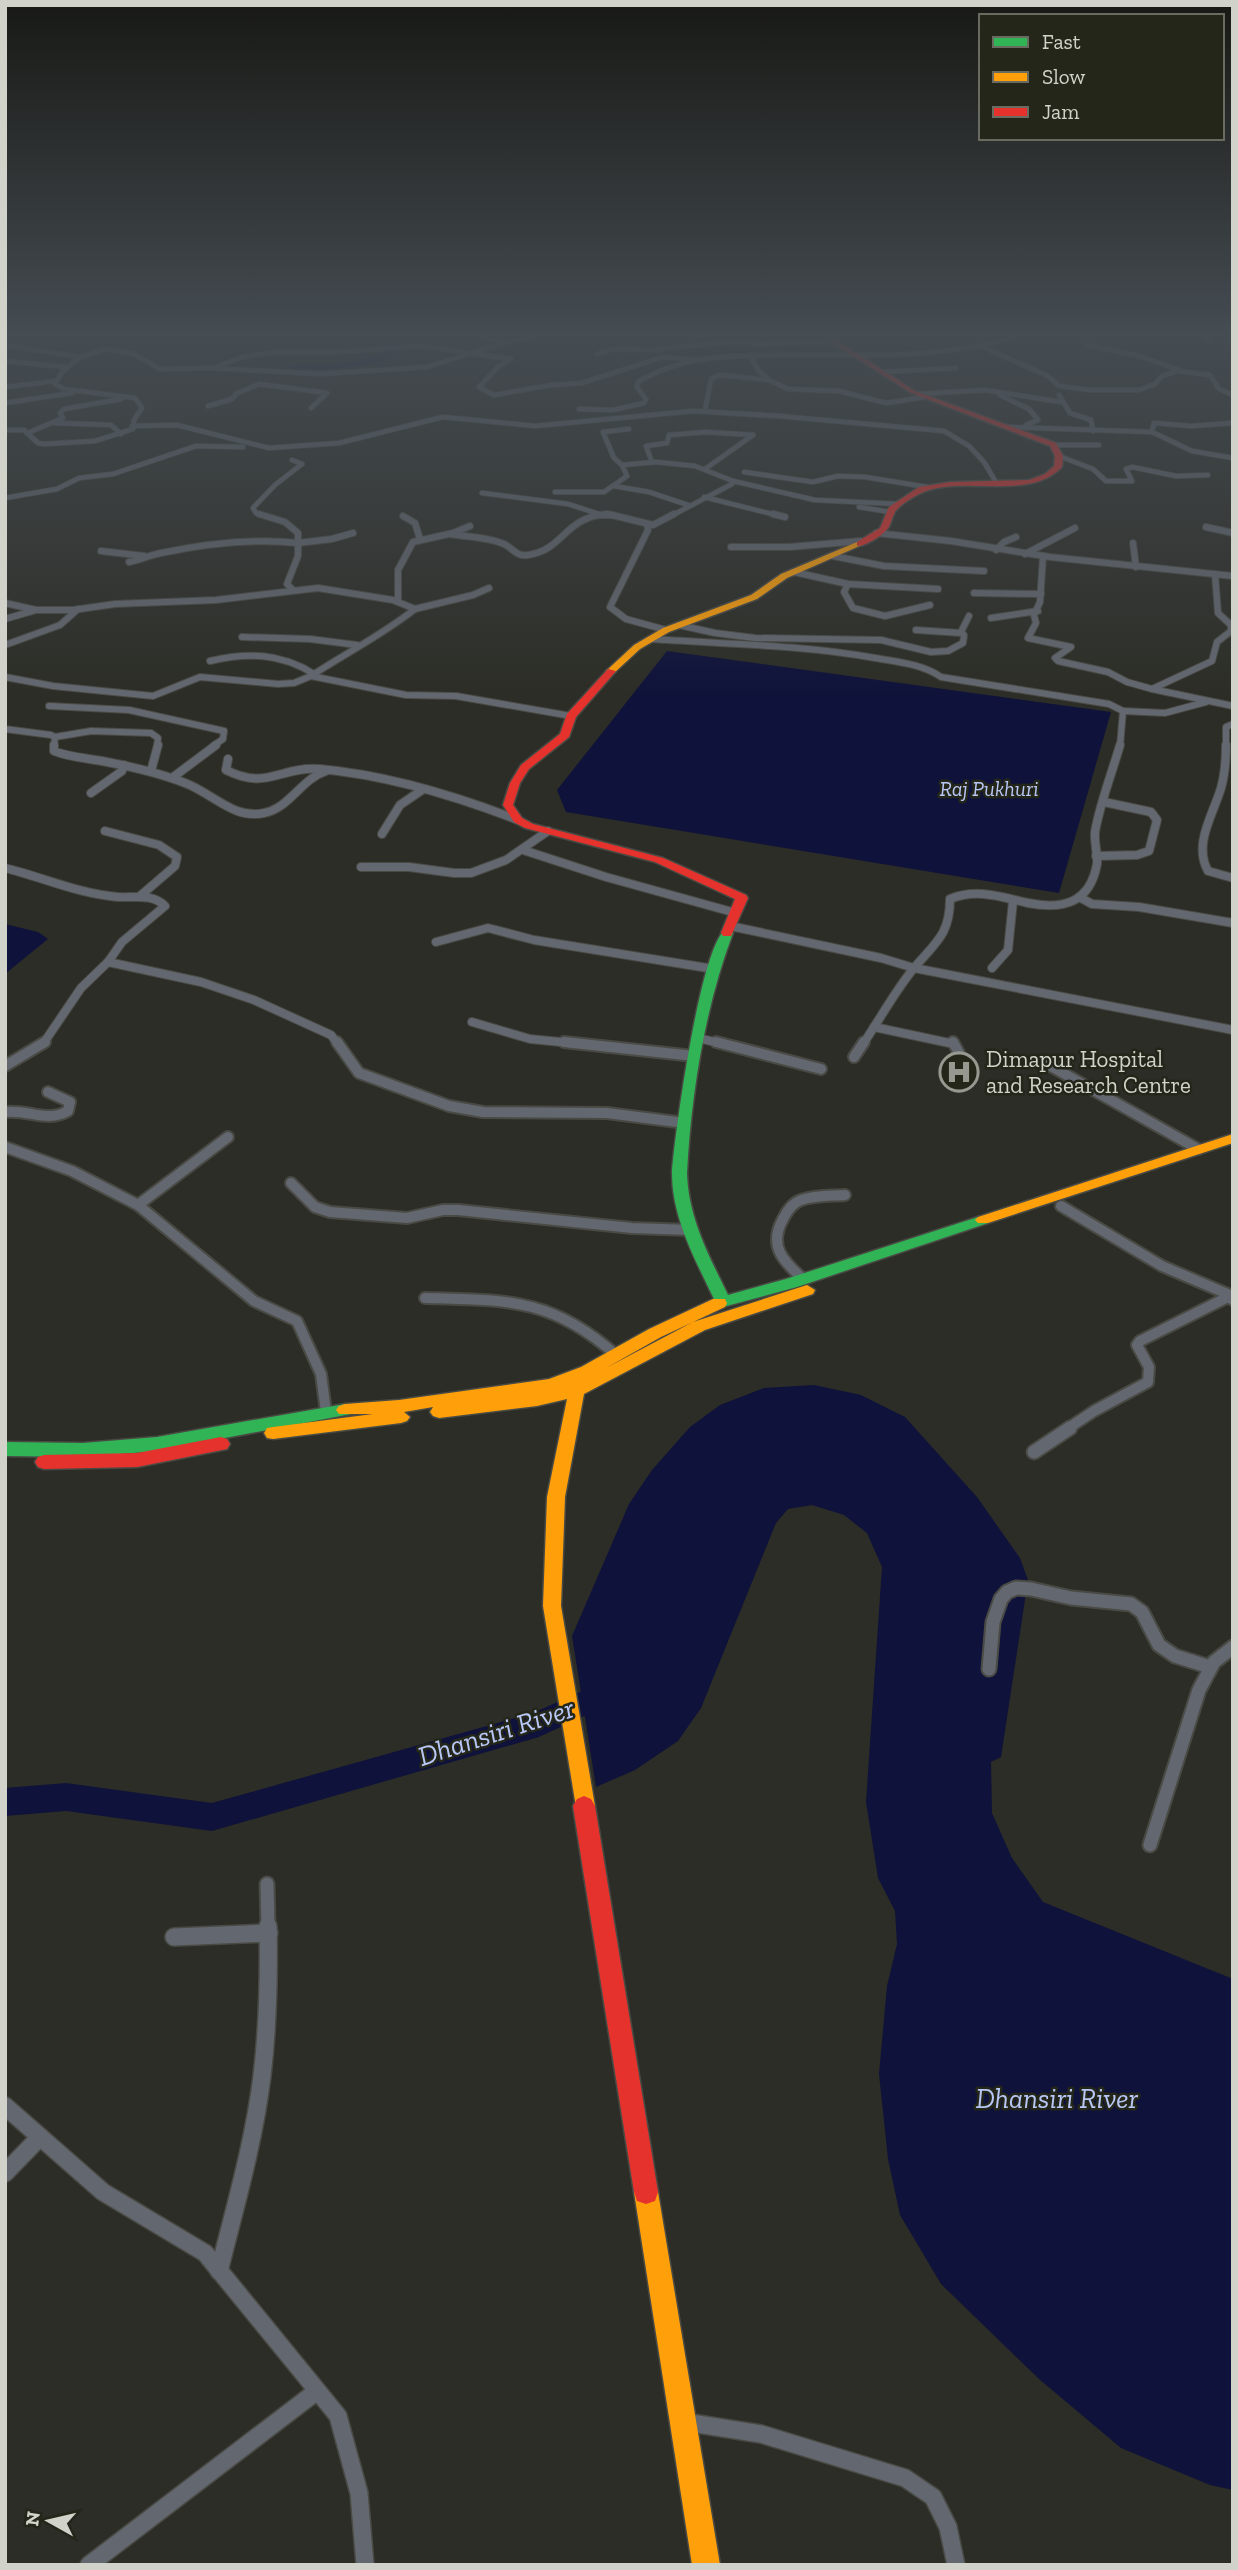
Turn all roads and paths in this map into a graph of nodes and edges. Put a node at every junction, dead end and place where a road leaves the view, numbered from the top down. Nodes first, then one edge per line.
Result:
1 (164, 457) edge
2 (614, 457) edge
3 (650, 457) edge
4 (723, 457) edge
5 (980, 457) edge
6 (1057, 457) edge
7 (1070, 457) edge
8 (292, 460) dead end
9 (652, 462) junction
10 (622, 465) junction
11 (705, 469) junction
12 (744, 472) dead end
13 (1209, 475) dead end
14 (733, 481) junction
15 (993, 484) junction
16 (614, 486) junction
17 (927, 487) junction
18 (555, 492) dead end
19 (577, 492) junction
20 (482, 493) dead end
21 (705, 497) junction
22 (5, 498) edge
23 (828, 502) junction
24 (688, 505) junction
25 (579, 506) junction
26 (894, 508) junction
27 (599, 514) junction
28 (403, 516) dead end
29 (785, 517) dead end
30 (648, 525) junction
31 (470, 526) dead end
32 (1206, 527) dead end
33 (1075, 528) dead end
34 (354, 533) dead end
35 (1233, 533) edge
36 (450, 534) junction
37 (869, 537) junction
38 (1016, 537) dead end
39 (421, 539) junction
40 (298, 543) junction
41 (1133, 543) dead end
42 (732, 547) dead end
43 (996, 550) junction
44 (101, 551) dead end
45 (1025, 554) junction
46 (834, 556) junction
47 (1043, 556) junction
48 (149, 557) junction
49 (129, 562) dead end
50 (1136, 567) junction
51 (984, 571) dead end
52 (794, 572) junction
53 (1215, 574) junction
54 (1233, 576) edge
55 (848, 584) junction
56 (489, 588) dead end
57 (292, 589) junction
58 (937, 589) dead end
59 (974, 593) dead end
60 (1041, 594) junction
61 (398, 602) junction
62 (5, 603) edge
63 (930, 605) dead end
64 (415, 609) junction
65 (36, 610) junction
66 (78, 610) junction
67 (1038, 611) junction
68 (969, 616) dead end
69 (991, 618) dead end
70 (5, 620) edge
71 (673, 628) junction
72 (916, 630) dead end
73 (961, 633) junction
74 (1231, 634) edge
75 (242, 637) dead end
76 (651, 639) junction
77 (5, 645) edge
78 (356, 645) junction
79 (210, 661) dead end
80 (313, 675) junction
81 (5, 677) edge
82 (1152, 689) junction
83 (1208, 702) junction
84 (50, 706) dead end
85 (1233, 706) edge
86 (1123, 711) junction
87 (571, 716) junction
88 (1233, 724) edge
89 (5, 729) edge
90 (54, 737) junction
91 (228, 759) dead end
92 (124, 765) junction
93 (1228, 767) edge
94 (151, 771) junction
95 (326, 771) junction
96 (172, 778) junction
97 (422, 790) junction
98 (91, 793) dead end
99 (1104, 802) junction
100 (517, 820) junction
101 (105, 831) dead end
102 (548, 831) junction
103 (382, 834) dead end
104 (523, 850) junction
105 (1096, 856) junction
106 (361, 867) dead end
107 (5, 868) edge
108 (1233, 878) edge
109 (140, 897) junction
110 (1082, 898) junction
111 (1013, 901) junction
112 (733, 920) junction
113 (1233, 923) edge
114 (436, 942) dead end
115 (108, 962) junction
116 (914, 968) junction
117 (992, 968) dead end
118 (714, 969) junction
119 (472, 1022) dead end
120 (874, 1027) junction
121 (1233, 1030) edge
122 (698, 1038) junction
123 (959, 1053) dead end
124 (694, 1056) junction
125 (854, 1057) dead end
126 (1046, 1064) dead end
127 (5, 1066) edge
128 (821, 1069) dead end
129 (48, 1091) dead end
130 (5, 1111) edge
131 (685, 1123) junction
132 (228, 1137) dead end
133 (1233, 1138) edge
134 (5, 1147) edge
135 (1198, 1149) junction
136 (1233, 1150) edge
137 (290, 1183) dead end
138 (845, 1195) dead end
139 (138, 1205) junction
140 (1061, 1206) junction
141 (691, 1230) junction
142 (803, 1279) junction
143 (1231, 1297) edge
144 (425, 1298) dead end
145 (722, 1300) junction
146 (617, 1354) junction
147 (579, 1382) junction
148 (326, 1412) junction
149 (5, 1449) edge
150 (1034, 1452) dead end
151 (5, 1461) edge
152 (1233, 1647) edge
153 (1210, 1667) junction
154 (989, 1669) dead end
155 (1150, 1845) dead end
156 (267, 1884) dead end
157 (269, 1933) junction
158 (174, 1937) dead end
159 (5, 2106) edge
160 (40, 2137) junction
161 (5, 2173) edge
162 (219, 2271) junction
163 (317, 2391) junction
164 (683, 2422) junction
165 (89, 2565) edge
166 (365, 2565) edge
167 (706, 2565) edge
168 (956, 2565) edge

1 - 22 street
2 - 10 street
3 - 9 street
4 - 11 street
5 - 15 street
6 - 15 street
7 - 13 street
8 - 40 street
9 - 10 street
9 - 11 street
10 - 16 street
11 - 14 street
12 - 17 street
14 - 21 street
14 - 23 street
15 - 17 street
16 - 19 street
16 - 24 street
17 - 26 street
18 - 19 street
19 - 25 street
20 - 25 street
21 - 24 street
21 - 29 street
23 - 26 street
23 - 26 street
24 - 30 street
25 - 27 street
26 - 37 street
27 - 30 street
27 - 36 street
28 - 39 street
30 - 71 street
31 - 36 street
32 - 35 street
33 - 45 street
34 - 40 street
36 - 39 street
37 - 42 street
37 - 43 street
37 - 46 street
38 - 43 street
39 - 61 street
40 - 48 street
40 - 57 street
41 - 50 street
43 - 45 street
44 - 48 street
45 - 47 street
46 - 51 street
46 - 52 street
47 - 50 street
47 - 60 street
48 - 49 street
50 - 53 street
52 - 55 street
52 - 71 street
53 - 54 street
53 - 74 street
55 - 58 street
55 - 63 street
56 - 64 street
57 - 61 street
57 - 66 street
59 - 60 street
60 - 67 street
61 - 64 street
62 - 65 street
64 - 78 street
65 - 66 street
65 - 70 street
66 - 77 street
67 - 69 street
67 - 82 street
68 - 73 street
71 - 73 street
71 - 76 street
72 - 73 street
74 - 82 street
75 - 78 street
76 - 86 street
76 - 87 street
78 - 80 street
79 - 80 street
80 - 81 street
80 - 87 street
82 - 83 street
83 - 85 street
83 - 86 street
84 - 96 street
86 - 99 street
87 - 100 street
88 - 93 street
89 - 90 street
90 - 92 street
90 - 94 street
91 - 95 street
92 - 94 street
92 - 98 street
93 - 108 street
94 - 96 street
95 - 96 street
95 - 97 street
97 - 100 street
97 - 103 street
99 - 105 street
99 - 105 street
100 - 102 street
101 - 109 street
102 - 104 street
102 - 112 street
104 - 106 street
104 - 112 street
105 - 110 street
107 - 109 street
109 - 115 street
110 - 111 street
110 - 113 street
111 - 116 street
111 - 117 street
112 - 116 street
112 - 118 street
114 - 118 street
115 - 127 street
115 - 131 street
116 - 120 street
116 - 121 street
118 - 122 street
119 - 124 street
120 - 123 street
120 - 125 street
122 - 124 street
122 - 128 street
124 - 131 street
126 - 135 street
129 - 130 street
131 - 141 street
132 - 139 street
133 - 135 street
134 - 139 street
135 - 142 street
136 - 140 street
137 - 141 street
138 - 142 street
139 - 148 street
140 - 143 street
140 - 147 street
141 - 145 street
142 - 145 street
143 - 150 street
144 - 146 street
145 - 146 street
146 - 147 street
147 - 148 street
147 - 151 street
147 - 164 street
148 - 149 street
152 - 153 street
153 - 154 street
153 - 155 street
156 - 157 street
157 - 158 street
157 - 162 street
159 - 160 street
160 - 161 street
160 - 162 street
162 - 163 street
163 - 165 street
163 - 166 street
164 - 167 street
164 - 168 street

